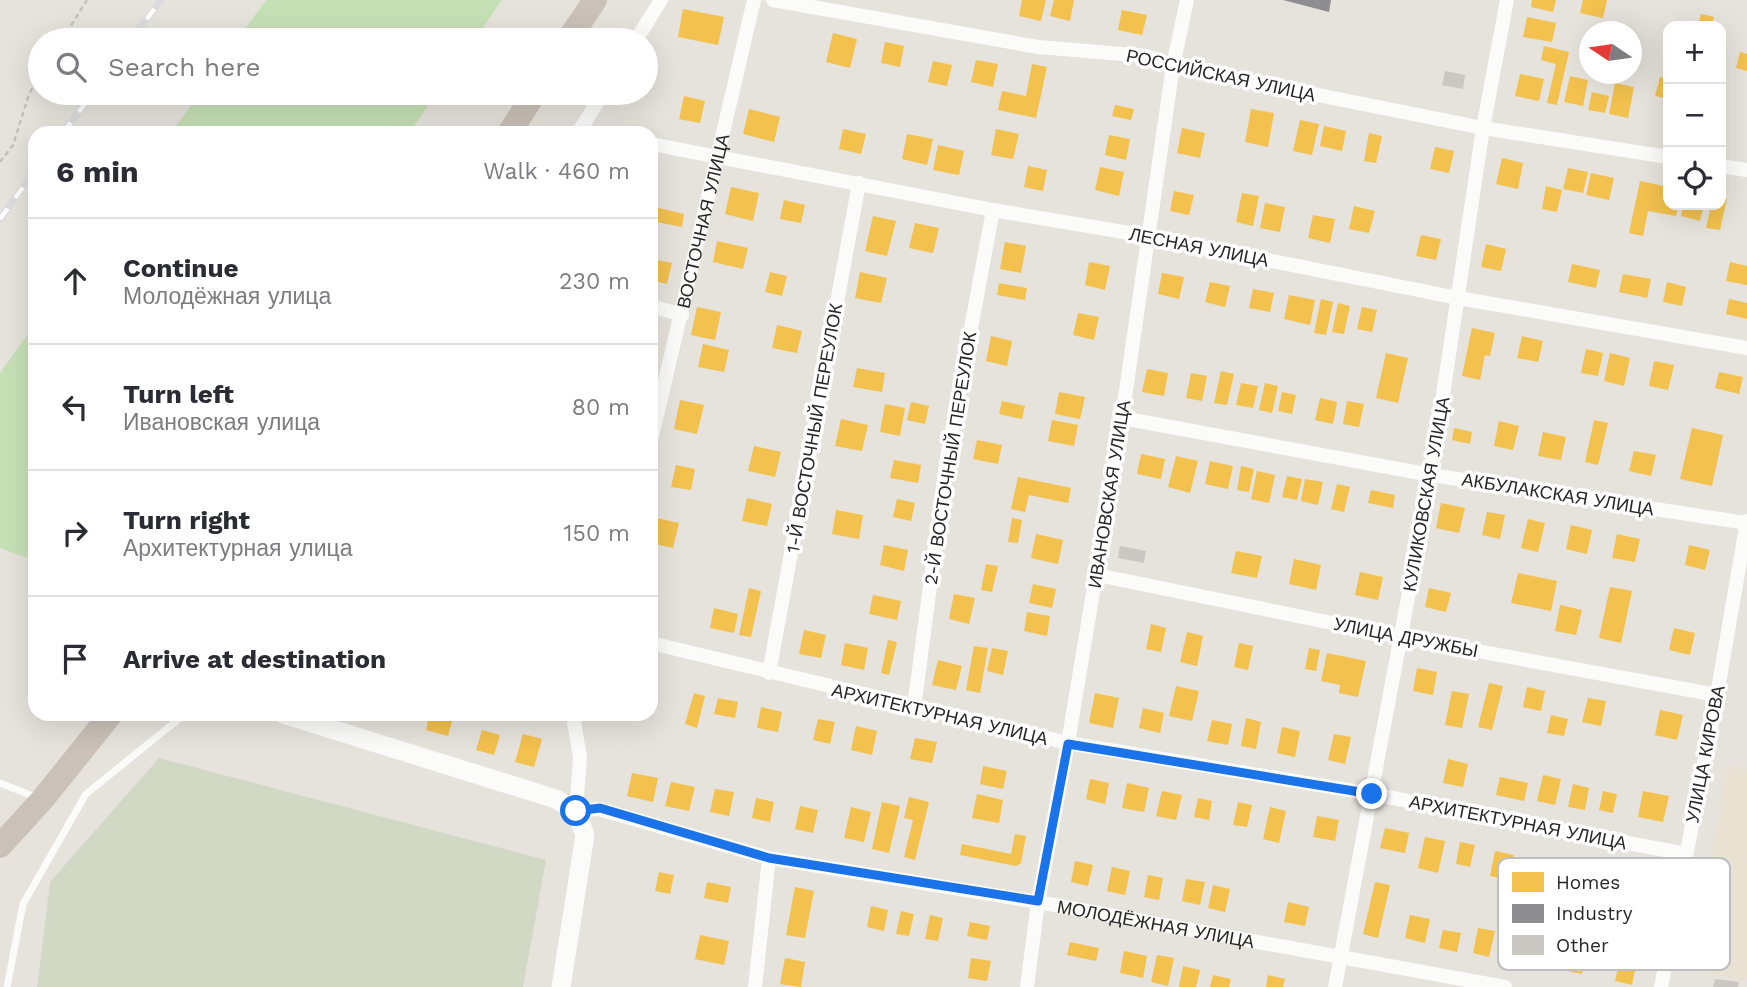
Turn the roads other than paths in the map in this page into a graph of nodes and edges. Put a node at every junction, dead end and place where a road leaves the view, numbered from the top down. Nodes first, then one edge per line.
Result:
1 (594, 0) edge
2 (661, 0) edge
3 (754, 0) edge
4 (773, 0) edge
5 (1187, 0) edge
6 (1507, 0) edge
7 (832, 5) edge
8 (576, 28) edge
9 (644, 28) edge
10 (1173, 66) junction
11 (527, 105) edge
12 (597, 105) edge
13 (514, 126) edge
14 (587, 126) edge
15 (1483, 128) junction
16 (658, 145) edge
17 (1663, 156) edge
18 (717, 158) junction
19 (1726, 167) edge
20 (1747, 170) edge
21 (859, 183) junction
22 (993, 210) junction
23 (1147, 236) junction
24 (1458, 298) junction
25 (658, 308) edge
26 (682, 315) junction
27 (1747, 348) edge
28 (658, 413) edge
29 (1122, 418) junction
30 (1431, 474) junction
31 (1747, 522) edge
32 (1097, 575) junction
33 (1401, 637) junction
34 (658, 645) edge
35 (769, 673) junction
36 (1717, 695) junction
37 (915, 708) junction
38 (105, 721) edge
39 (176, 721) edge
40 (305, 721) edge
41 (574, 721) edge
42 (1068, 744) junction
43 (0, 783) edge
44 (1372, 794) junction
45 (42, 800) junction
46 (576, 811) junction
47 (0, 846) edge
48 (1686, 854) junction
49 (769, 858) junction
50 (1685, 858) edge
51 (1038, 901) junction
52 (1340, 958) junction
53 (7, 987) edge
54 (561, 987) edge
55 (755, 987) edge
56 (1027, 987) edge
57 (1335, 987) edge
58 (1505, 987) edge

1 - 8 highway
2 - 9 street
3 - 18 street, ВОСТОЧНАЯ УЛИЦА
4 - 7 street, РОССИЙСКАЯ УЛИЦА
5 - 10 street, ИВАНОВСКАЯ УЛИЦА
6 - 15 street, КУЛИКОВСКАЯ УЛИЦА
7 - 10 street, РОССИЙСКАЯ УЛИЦА
10 - 15 street, РОССИЙСКАЯ УЛИЦА
10 - 23 street, ИВАНОВСКАЯ УЛИЦА
11 - 13 highway
12 - 14 street
15 - 17 street, РОССИЙСКАЯ УЛИЦА
15 - 24 street, КУЛИКОВСКАЯ УЛИЦА
16 - 18 street, ЛЕСНАЯ УЛИЦА
18 - 21 street, ЛЕСНАЯ УЛИЦА
18 - 26 street, ВОСТОЧНАЯ УЛИЦА
19 - 20 street
21 - 22 street, ЛЕСНАЯ УЛИЦА
21 - 35 street, 1-Й ВОСТОЧНЫЙ ПЕРЕУЛОК
22 - 23 street, ЛЕСНАЯ УЛИЦА
22 - 37 street, 2-Й ВОСТОЧНЫЙ ПЕРЕУЛОК
23 - 24 street, ЛЕСНАЯ УЛИЦА
23 - 29 street, ИВАНОВСКАЯ УЛИЦА
24 - 27 street, ЛЕСНАЯ УЛИЦА
24 - 30 street, КУЛИКОВСКАЯ УЛИЦА
25 - 26 street
26 - 28 street, ВОСТОЧНАЯ УЛИЦА
29 - 30 street, АКБУЛАКСКАЯ УЛИЦА
29 - 32 street, ИВАНОВСКАЯ УЛИЦА
30 - 31 street, АКБУЛАКСКАЯ УЛИЦА
30 - 33 street, КУЛИКОВСКАЯ УЛИЦА
31 - 36 street, УЛИЦА КИРОВА
32 - 33 street, УЛИЦА ДРУЖБЫ
32 - 42 street, ИВАНОВСКАЯ УЛИЦА
33 - 36 street, УЛИЦА ДРУЖБЫ
33 - 44 street, КУЛИКОВСКАЯ УЛИЦА
34 - 35 street, АРХИТЕКТУРНАЯ УЛИЦА
35 - 37 street, АРХИТЕКТУРНАЯ УЛИЦА
36 - 48 street, УЛИЦА КИРОВА
37 - 42 street, АРХИТЕКТУРНАЯ УЛИЦА
38 - 45 highway
39 - 53 lane
40 - 46 street, МОЛОДЁЖНАЯ УЛИЦА
41 - 46 street
42 - 44 street, АРХИТЕКТУРНАЯ УЛИЦА
42 - 51 street, ИВАНОВСКАЯ УЛИЦА
43 - 45 lane
44 - 48 street, АРХИТЕКТУРНАЯ УЛИЦА
44 - 52 street, КУЛИКОВСКАЯ УЛИЦА
45 - 47 highway
46 - 49 street, МОЛОДЁЖНАЯ УЛИЦА
46 - 54 street
48 - 50 street, УЛИЦА КИРОВА
49 - 51 street, МОЛОДЁЖНАЯ УЛИЦА
49 - 55 street
51 - 52 street, МОЛОДЁЖНАЯ УЛИЦА
51 - 56 street, ИВАНОВСКАЯ УЛИЦА
52 - 57 street, КУЛИКОВСКАЯ УЛИЦА
52 - 58 street, МОЛОДЁЖНАЯ УЛИЦА

